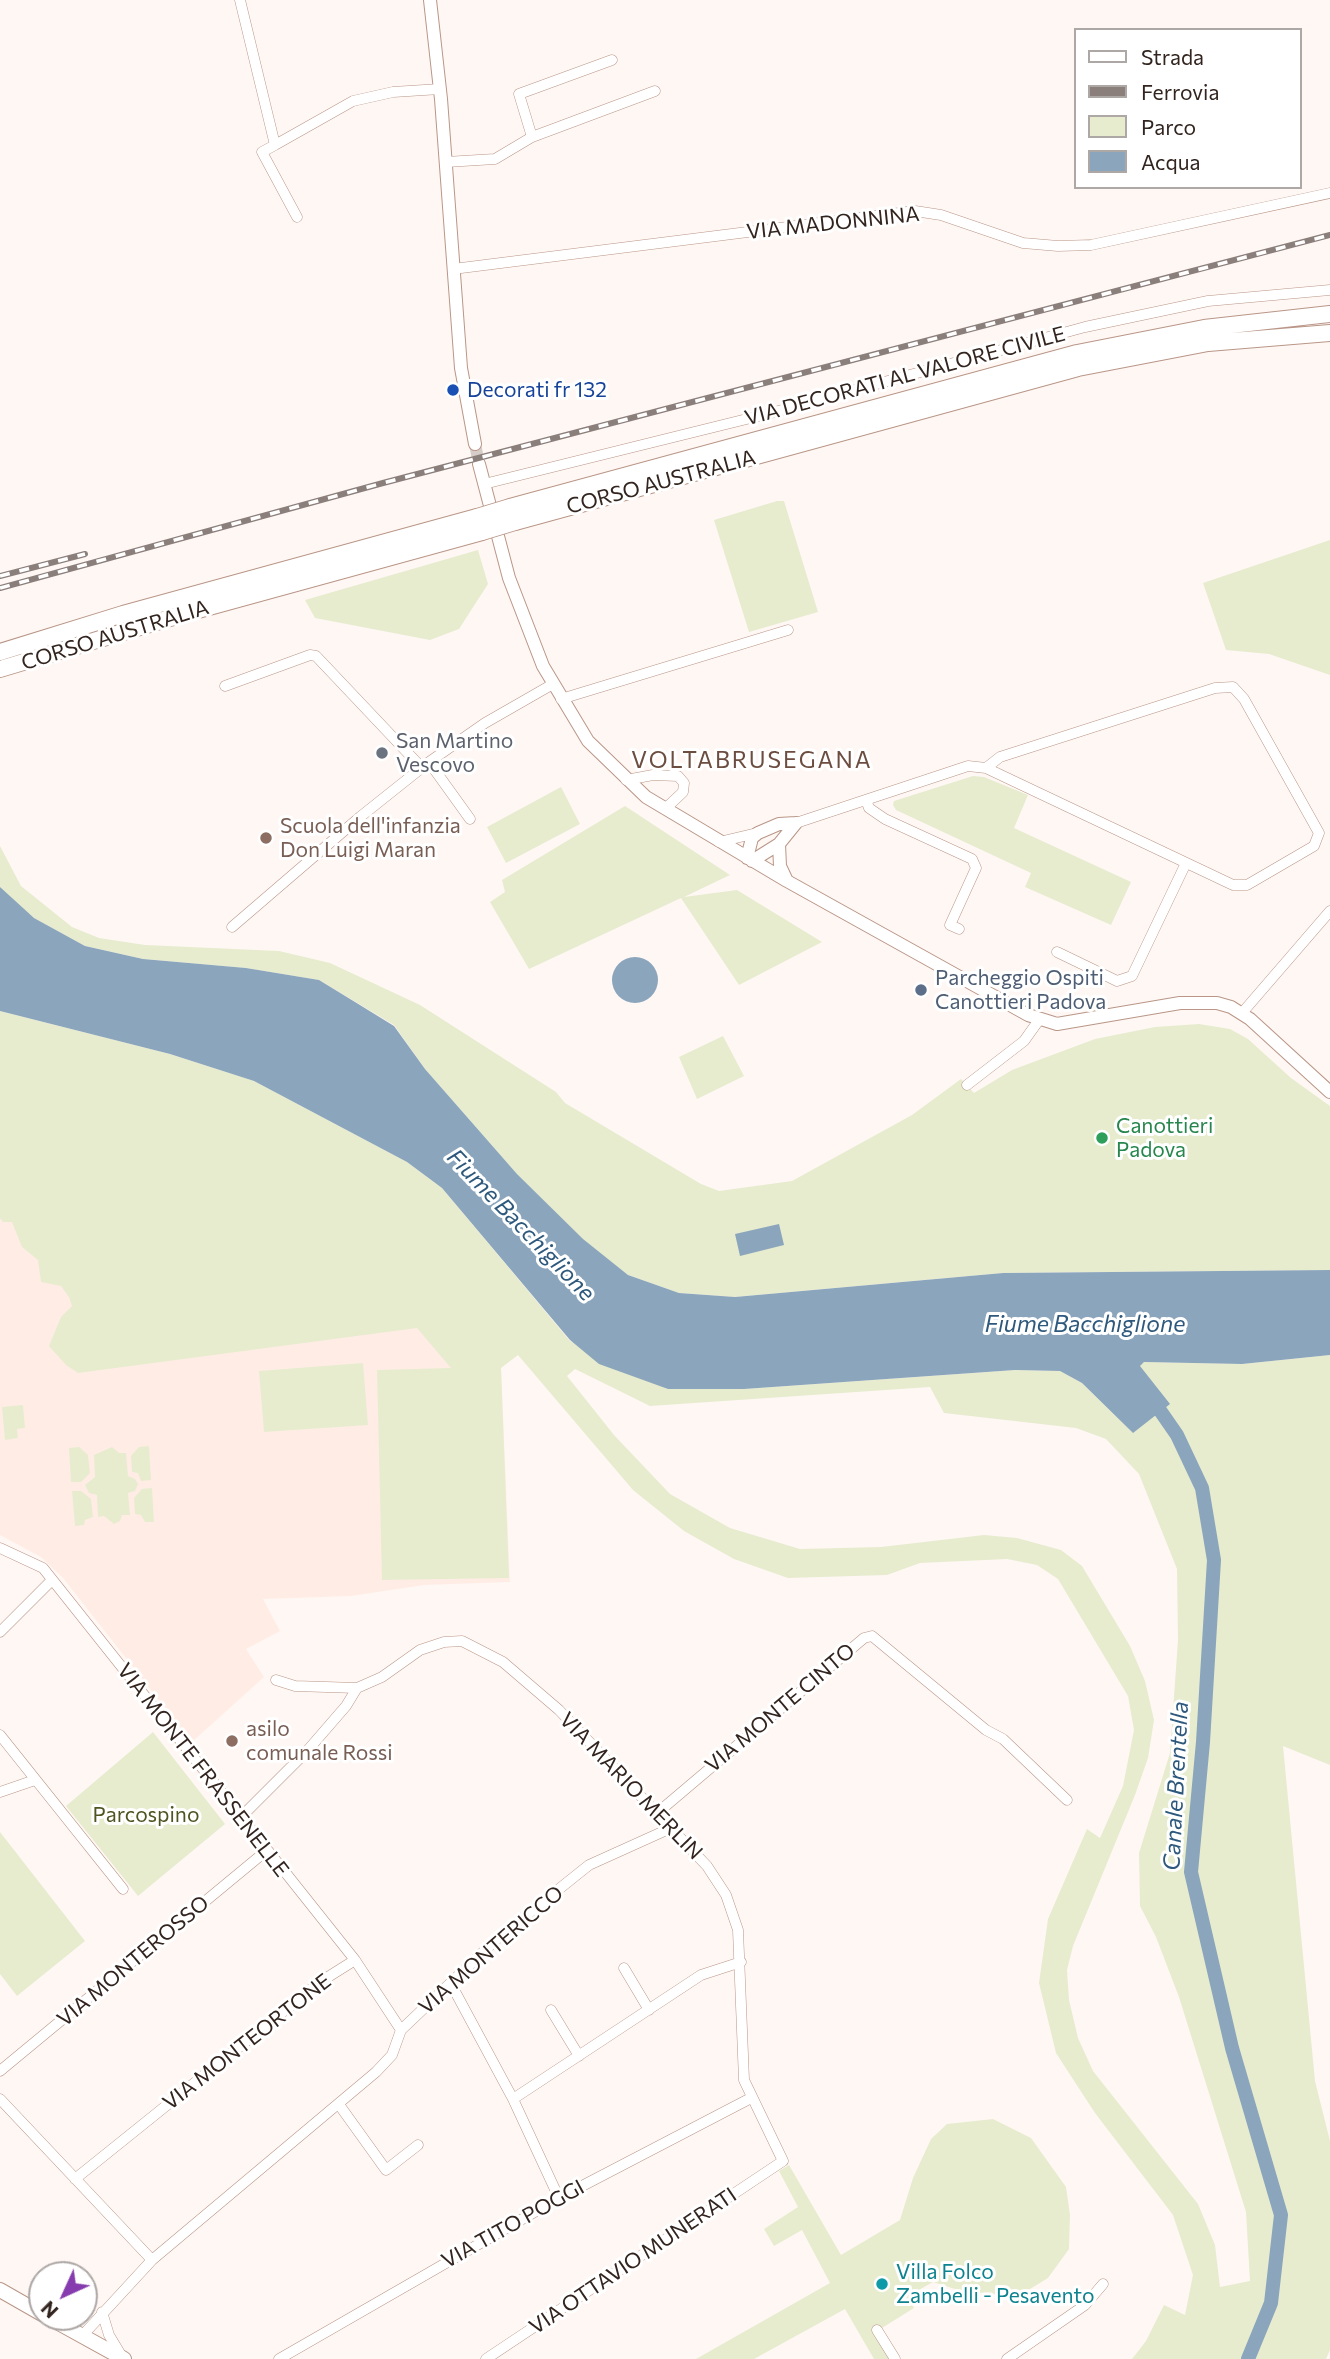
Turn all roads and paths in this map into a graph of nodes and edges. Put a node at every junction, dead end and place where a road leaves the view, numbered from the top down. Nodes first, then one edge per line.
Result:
1 (240, 0) edge
2 (430, 0) edge
3 (612, 60) dead end
4 (440, 89) junction
5 (655, 91) dead end
6 (532, 137) junction
7 (275, 145) junction
8 (446, 162) junction
9 (1330, 193) edge
10 (297, 217) dead end
11 (453, 269) junction
12 (1330, 290) edge
13 (1330, 314) edge
14 (1330, 332) edge
15 (475, 444) tunnel mouth
16 (479, 464) tunnel mouth
17 (484, 484) junction
18 (512, 515) junction
19 (480, 524) junction
20 (788, 630) dead end
21 (0, 653) edge
22 (0, 670) edge
23 (553, 684) junction
24 (225, 687) dead end
25 (561, 699) junction
26 (426, 765) junction
27 (986, 768) junction
28 (626, 780) junction
29 (866, 800) junction
30 (665, 809) junction
31 (470, 819) dead end
32 (796, 823) junction
33 (758, 833) junction
34 (719, 842) junction
35 (779, 844) junction
36 (749, 859) junction
37 (1186, 863) junction
38 (787, 881) junction
39 (1329, 916) edge
40 (232, 927) dead end
41 (959, 929) dead end
42 (1057, 952) dead end
43 (1242, 1013) junction
44 (1039, 1020) junction
45 (967, 1085) dead end
46 (1330, 1092) edge
47 (0, 1548) edge
48 (52, 1580) junction
49 (0, 1632) edge
50 (276, 1680) dead end
51 (357, 1688) junction
52 (0, 1735) edge
53 (35, 1780) junction
54 (0, 1793) edge
55 (1067, 1800) dead end
56 (656, 1814) junction
57 (241, 1817) junction
58 (671, 1828) junction
59 (266, 1851) junction
60 (123, 1889) dead end
61 (355, 1960) junction
62 (741, 1962) junction
63 (624, 1968) dead end
64 (451, 1984) junction
65 (551, 2010) dead end
66 (649, 2010) junction
67 (401, 2030) junction
68 (579, 2056) junction
69 (0, 2071) edge
70 (751, 2098) junction
71 (0, 2099) edge
72 (513, 2099) junction
73 (340, 2106) junction
74 (418, 2145) dead end
75 (781, 2162) joint
76 (75, 2179) junction
77 (559, 2197) junction
78 (152, 2260) junction
79 (1103, 2284) dead end
80 (0, 2290) edge
81 (28, 2306) edge
82 (102, 2312) junction
83 (877, 2330) dead end
84 (73, 2331) edge
85 (82, 2336) junction
86 (124, 2359) edge
87 (279, 2359) edge
88 (486, 2359) edge
89 (895, 2359) edge
90 (1007, 2359) edge

1 - 7 street
2 - 4 street
3 - 6 street
4 - 7 street
4 - 8 street
5 - 6 street
6 - 8 street
7 - 10 street
8 - 11 street
9 - 11 street, VIA MADONNINA
11 - 15 street
12 - 17 street, VIA DECORATI AL VALORE CIVILE
13 - 18 highway, CORSO AUSTRALIA
14 - 18 highway, CORSO AUSTRALIA
16 - 17 street
17 - 23 street
18 - 19 highway, CORSO AUSTRALIA, bridge
19 - 21 highway, CORSO AUSTRALIA
19 - 22 highway, CORSO AUSTRALIA
20 - 25 street
23 - 25 street
23 - 26 street
24 - 26 street
25 - 28 street
26 - 31 street
26 - 40 street
27 - 29 street
27 - 37 street
27 - 37 street
28 - 30 street
28 - 30 street
29 - 32 street
29 - 41 street
30 - 34 street
32 - 33 street
32 - 35 street
33 - 34 street
33 - 36 street
34 - 36 street
35 - 36 street
35 - 38 street
36 - 38 street
37 - 42 street
38 - 44 street
39 - 43 street
43 - 44 street
43 - 46 street
44 - 45 street
47 - 48 street
48 - 49 street
48 - 57 street, VIA MONTE FRASSENELLE
50 - 51 street, VIA MARIO MERLIN
51 - 56 street, VIA MARIO MERLIN
51 - 57 street
52 - 53 street
53 - 54 street
53 - 60 street
55 - 56 street, VIA MONTE CINTO
56 - 58 street, VIA MARIO MERLIN
57 - 59 street, VIA MONTE FRASSENELLE
58 - 62 street, VIA MARIO MERLIN
58 - 64 street, VIA MONTERICCO
59 - 61 street, VIA MONTE FRASSENELLE
59 - 69 street, VIA MONTEROSSO
61 - 67 street, VIA MONTEORTONE
61 - 76 street, VIA MONTEORTONE
62 - 66 street
62 - 70 street, VIA MARIO MERLIN
63 - 66 street
64 - 67 street, VIA MONTERICCO
64 - 72 street
65 - 68 street
66 - 68 street
67 - 73 street, VIA MONTERICCO
68 - 72 street
70 - 75 street, VIA MARIO MERLIN
70 - 77 street, VIA TITO POGGI
71 - 76 street
72 - 77 street
73 - 74 street
73 - 78 street, VIA MONTERICCO
75 - 88 street, VIA OTTAVIO MUNERATI
76 - 78 street
77 - 87 street, VIA TITO POGGI
78 - 82 street, VIA MONTERICCO
79 - 90 street
80 - 81 main road
82 - 85 street, VIA MONTERICCO
82 - 86 street
83 - 89 street
84 - 85 main road
85 - 86 main road

